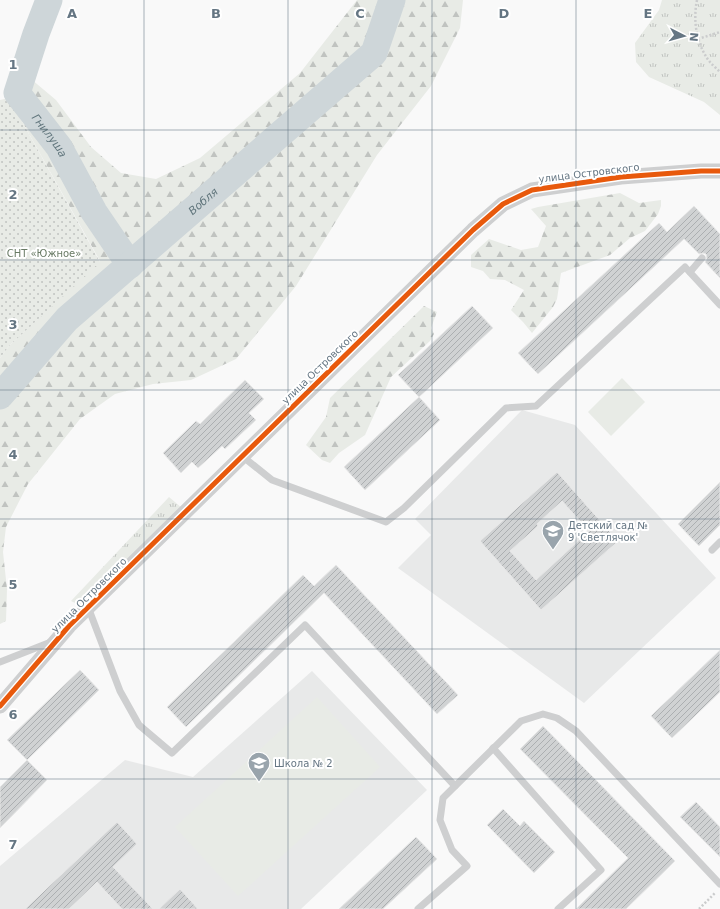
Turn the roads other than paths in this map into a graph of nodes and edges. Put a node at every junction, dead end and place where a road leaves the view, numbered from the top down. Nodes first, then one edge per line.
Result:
1 (720, 171) edge
2 (702, 258) dead end
3 (690, 272) junction
4 (720, 304) edge
5 (242, 456) junction
6 (720, 542) edge
7 (712, 550) dead end
8 (88, 607) junction
9 (57, 639) junction
10 (0, 662) edge
11 (0, 706) edge
12 (493, 748) junction
13 (455, 786) junction
14 (720, 884) edge
15 (418, 909) edge
16 (558, 909) edge

1 - 5 street, улица Островского
2 - 3 lane
3 - 4 lane
3 - 5 lane
5 - 8 street, улица Островского
6 - 7 lane
8 - 9 street, улица Островского
8 - 13 lane
9 - 10 lane
9 - 11 street, улица Островского
12 - 13 lane
12 - 14 lane
12 - 16 lane
13 - 15 lane

